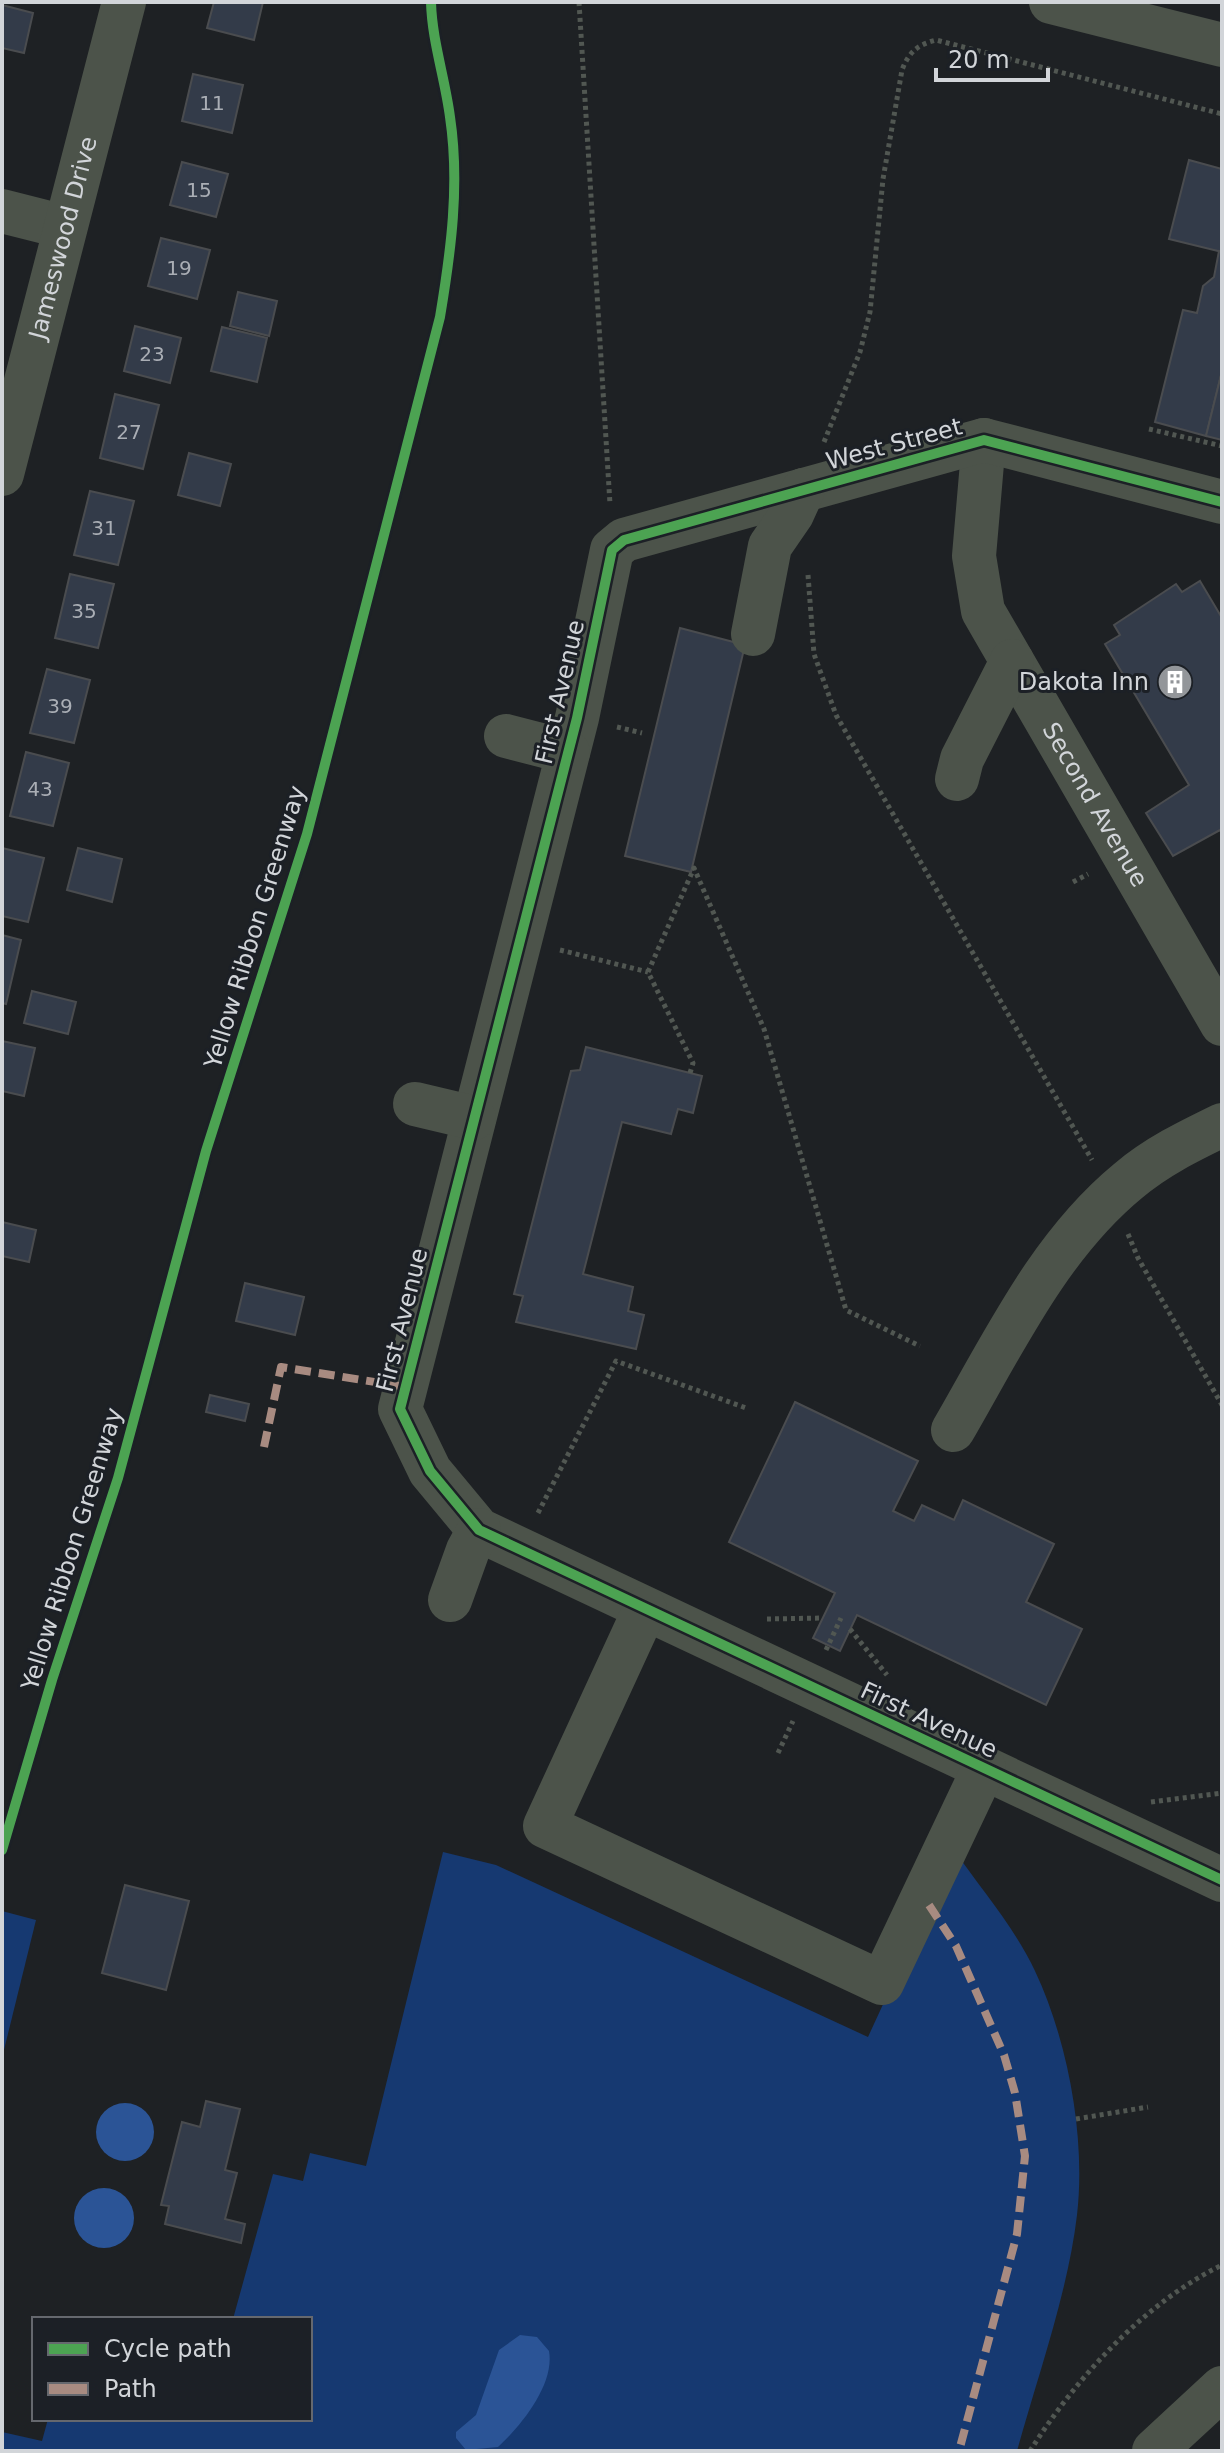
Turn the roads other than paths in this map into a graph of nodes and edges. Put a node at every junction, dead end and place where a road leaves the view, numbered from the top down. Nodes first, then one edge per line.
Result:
1 (124, 2) edge
2 (1051, 2) edge
3 (1222, 45) edge
4 (2, 211) edge
5 (65, 227) junction
6 (984, 440) junction
7 (2, 474) edge
8 (803, 490) junction
9 (1222, 502) edge
10 (618, 545) joint
11 (753, 634) dead end
12 (1012, 661) junction
13 (506, 736) dead end
14 (568, 752) junction
15 (957, 779) dead end
16 (1222, 1024) edge
17 (415, 1104) dead end
18 (474, 1118) junction
19 (1187, 1142) edge
20 (953, 1430) dead end
21 (479, 1530) junction
22 (450, 1600) dead end
23 (645, 1609) junction
24 (984, 1768) junction
25 (1222, 1880) edge
26 (1222, 2388) edge
27 (1154, 2451) edge

1 - 5 street, Jameswood Drive
2 - 3 street
4 - 5 street
5 - 7 street, Jameswood Drive
6 - 8 street, West Street
6 - 9 street, West Street
6 - 12 street, Second Avenue
8 - 10 street, West Street
8 - 11 street
10 - 14 street, First Avenue
12 - 15 street
12 - 16 street, Second Avenue
13 - 14 street
14 - 18 street, First Avenue
17 - 18 street
18 - 21 street, First Avenue
19 - 20 street
21 - 22 street
21 - 23 street, First Avenue
23 - 24 street, First Avenue
23 - 24 street
24 - 25 street, First Avenue
26 - 27 street

